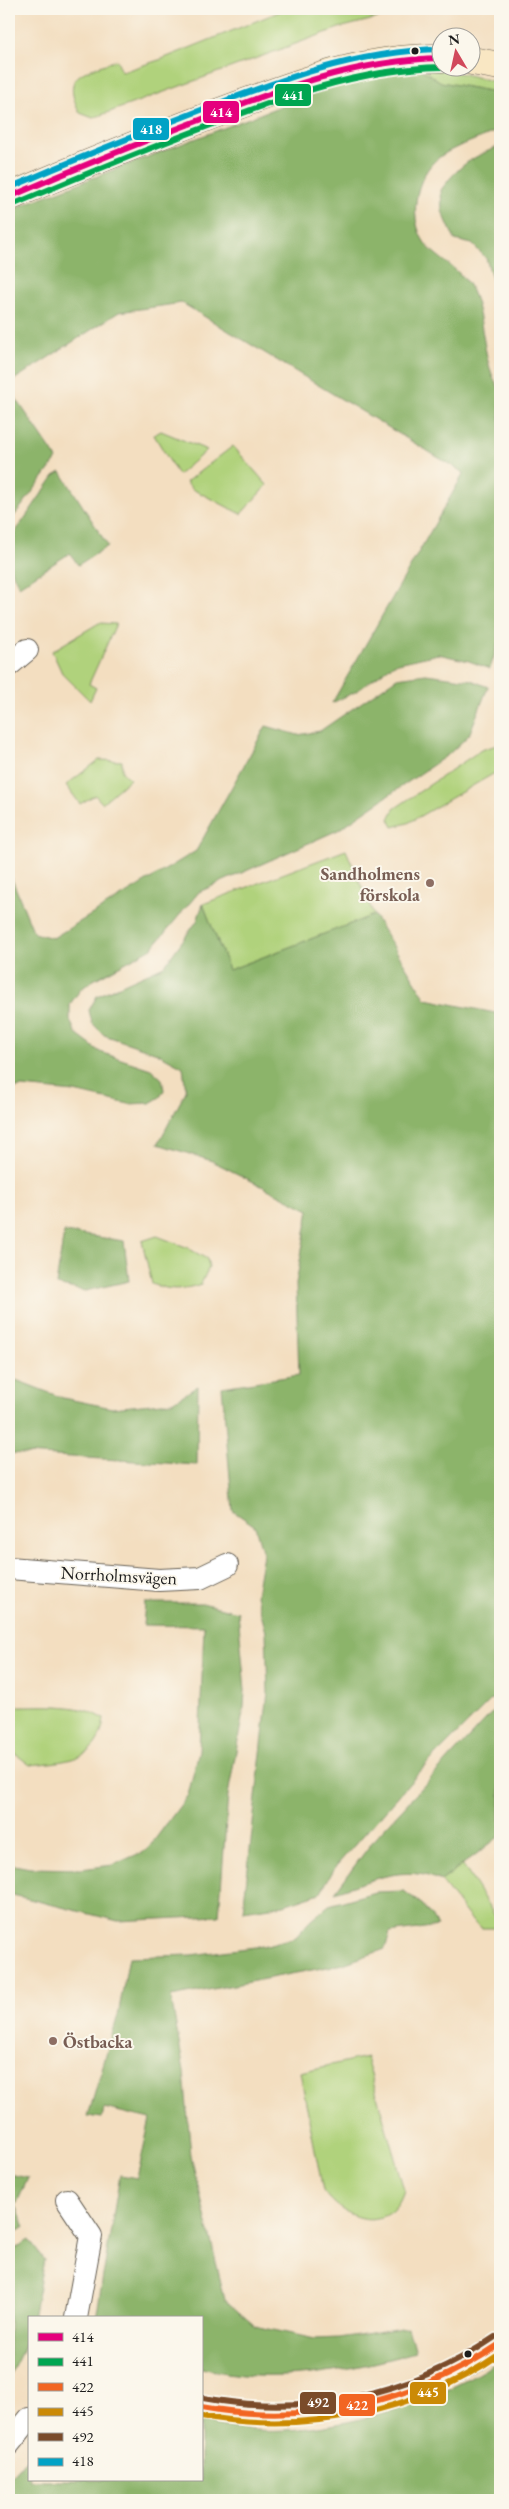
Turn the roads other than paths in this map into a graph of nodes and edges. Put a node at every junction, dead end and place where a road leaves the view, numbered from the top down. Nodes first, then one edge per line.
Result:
1 (432, 58) edge
2 (482, 63) edge
3 (500, 66) edge
4 (9, 197) edge
5 (27, 650) dead end
6 (9, 664) edge
7 (227, 1565) dead end
8 (9, 1568) edge
9 (67, 2200) dead end
10 (76, 2316) edge
11 (500, 2344) edge
12 (202, 2408) edge
13 (28, 2420) edge
14 (9, 2444) edge

1 - 4 street
2 - 3 street
5 - 6 street
7 - 8 street, Norrholmsvägen
9 - 10 street
11 - 12 street
13 - 14 street

